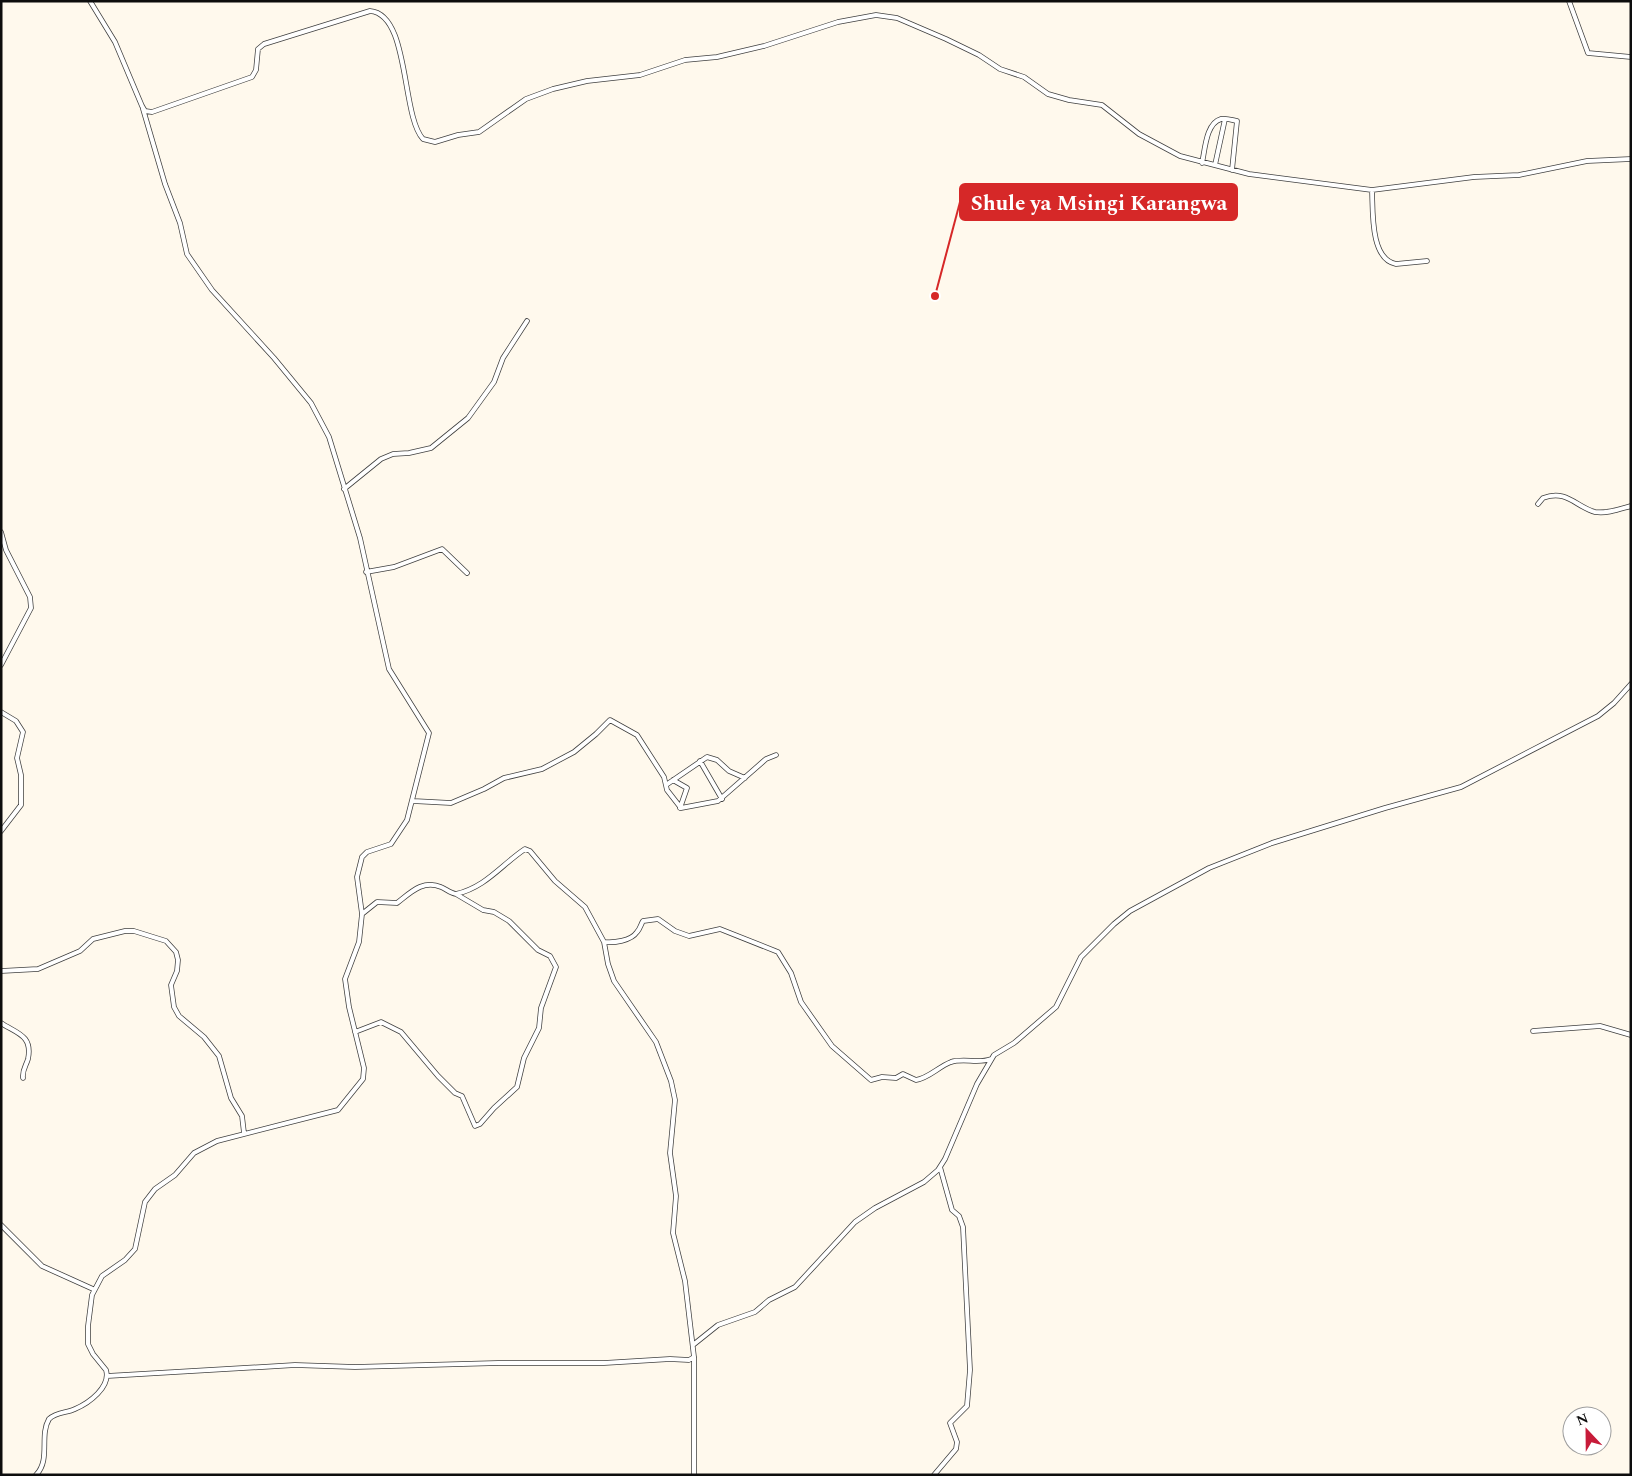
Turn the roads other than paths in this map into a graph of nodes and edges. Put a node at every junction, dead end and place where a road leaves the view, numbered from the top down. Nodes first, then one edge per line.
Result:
1 (90, 1) edge
2 (1569, 1) edge
3 (1631, 57) edge
4 (143, 109) junction
5 (1225, 119) junction
6 (1631, 159) edge
7 (1202, 163) junction
8 (1215, 165) junction
9 (1232, 170) junction
10 (1372, 190) junction
11 (1427, 261) dead end
12 (527, 321) dead end
13 (344, 489) junction
14 (1538, 504) dead end
15 (1631, 506) edge
16 (1, 532) edge
17 (366, 572) junction
18 (467, 573) dead end
19 (1, 665) edge
20 (1631, 684) edge
21 (1, 712) edge
22 (776, 755) dead end
23 (700, 761) junction
24 (745, 778) junction
25 (673, 780) junction
26 (666, 785) junction
27 (722, 799) junction
28 (414, 801) junction
29 (680, 808) junction
30 (1, 831) edge
31 (456, 894) junction
32 (362, 914) junction
33 (604, 942) junction
34 (1, 971) edge
35 (1, 1023) edge
36 (1533, 1031) dead end
37 (355, 1032) junction
38 (1631, 1035) edge
39 (992, 1059) junction
40 (23, 1078) dead end
41 (244, 1133) junction
42 (940, 1166) junction
43 (1, 1225) edge
44 (93, 1289) junction
45 (693, 1345) junction
46 (694, 1357) junction
47 (107, 1376) junction
48 (36, 1475) edge
49 (694, 1475) edge
50 (934, 1475) edge

1 - 4 street
2 - 3 street
4 - 7 street
4 - 13 street
5 - 7 street
5 - 8 street
5 - 9 street
6 - 10 street
7 - 8 street
8 - 9 street
9 - 10 street
10 - 11 street
12 - 13 street
13 - 17 street
14 - 15 street
16 - 19 street
17 - 18 street
17 - 28 street
20 - 39 street
21 - 30 street
22 - 24 street
23 - 24 street
23 - 25 street
23 - 27 street
24 - 27 street
25 - 26 street
25 - 29 street
26 - 28 street
26 - 29 street
27 - 29 street
28 - 32 street
31 - 32 street
31 - 33 street
31 - 37 street
32 - 37 street
33 - 39 street
33 - 45 street
34 - 41 street
35 - 40 street
36 - 38 street
37 - 41 street
39 - 42 street
41 - 44 street
42 - 45 street
42 - 50 street
43 - 44 street
44 - 47 street
45 - 46 street
46 - 47 street
46 - 49 street
47 - 48 street

